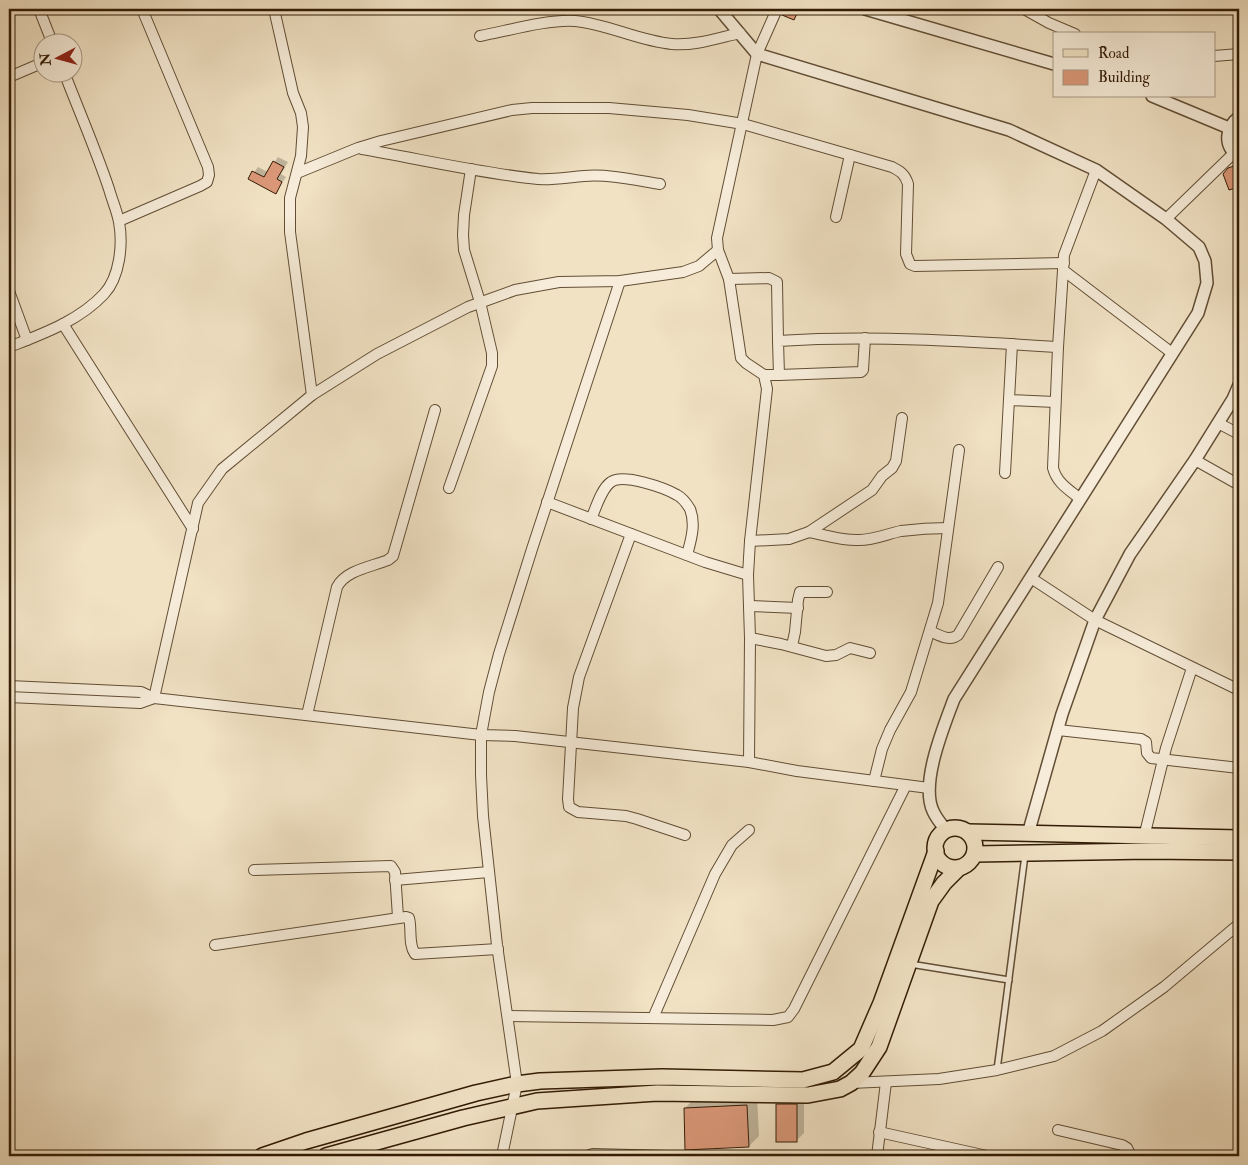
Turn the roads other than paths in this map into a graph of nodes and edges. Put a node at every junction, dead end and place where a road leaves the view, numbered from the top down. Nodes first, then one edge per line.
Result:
1 (39, 9) edge
2 (142, 9) edge
3 (274, 9) edge
4 (719, 9) edge
5 (777, 9) edge
6 (864, 9) edge
7 (1024, 9) edge
8 (892, 13) edge
9 (48, 32) edge
10 (1070, 32) edge
11 (740, 33) junction
12 (480, 36) dead end
13 (757, 54) junction
14 (1239, 54) edge
15 (1216, 56) edge
16 (1053, 64) edge
17 (32, 67) edge
18 (9, 77) edge
19 (68, 82) edge
20 (1157, 98) edge
21 (1239, 117) edge
22 (743, 124) junction
23 (1229, 128) junction
24 (358, 148) junction
25 (850, 154) junction
26 (1237, 155) edge
27 (471, 169) junction
28 (1096, 170) junction
29 (297, 173) junction
30 (660, 184) dead end
31 (836, 217) dead end
32 (1166, 219) junction
33 (119, 221) junction
34 (718, 250) junction
35 (1064, 266) junction
36 (729, 278) junction
37 (620, 281) junction
38 (9, 291) edge
39 (480, 302) junction
40 (63, 324) junction
41 (866, 338) junction
42 (27, 340) junction
43 (778, 341) junction
44 (1012, 344) junction
45 (9, 347) edge
46 (1058, 347) junction
47 (1172, 353) junction
48 (764, 375) junction
49 (779, 375) junction
50 (1239, 385) edge
51 (312, 395) junction
52 (1009, 400) junction
53 (1055, 402) junction
54 (435, 410) dead end
55 (902, 418) dead end
56 (1218, 422) junction
57 (1239, 433) edge
58 (959, 450) dead end
59 (1195, 460) junction
60 (1005, 473) dead end
61 (1239, 483) edge
62 (449, 488) dead end
63 (1079, 498) junction
64 (547, 502) junction
65 (591, 519) junction
66 (948, 528) junction
67 (193, 529) junction
68 (809, 532) junction
69 (631, 534) junction
70 (750, 541) junction
71 (687, 555) junction
72 (998, 567) dead end
73 (748, 574) junction
74 (1031, 578) junction
75 (827, 592) dead end
76 (749, 606) junction
77 (798, 608) junction
78 (1095, 620) junction
79 (930, 631) junction
80 (750, 638) junction
81 (792, 646) junction
82 (870, 652) dead end
83 (1192, 668) junction
84 (9, 686) edge
85 (1239, 690) edge
86 (9, 697) edge
87 (154, 698) junction
88 (307, 716) junction
89 (1058, 730) junction
90 (481, 735) junction
91 (571, 742) junction
92 (1163, 760) junction
93 (749, 762) junction
94 (1239, 768) edge
95 (874, 781) junction
96 (906, 786) junction
97 (929, 788) junction
98 (749, 830) dead end
99 (946, 830) junction
100 (968, 832) junction
101 (1028, 834) junction
102 (685, 835) dead end
103 (1144, 837) junction
104 (1239, 838) edge
105 (936, 851) junction
106 (1239, 852) edge
107 (975, 854) junction
108 (1026, 854) junction
109 (959, 868) junction
110 (254, 870) dead end
111 (489, 872) junction
112 (395, 880) junction
113 (398, 917) junction
114 (1239, 924) edge
115 (215, 945) dead end
116 (498, 949) junction
117 (909, 964) junction
118 (1009, 980) junction
119 (508, 1016) junction
120 (653, 1018) junction
121 (997, 1070) junction
122 (886, 1082) junction
123 (851, 1083) junction
124 (517, 1084) junction
125 (513, 1108) junction
126 (1058, 1130) dead end
127 (879, 1132) junction
128 (262, 1156) edge
129 (326, 1156) edge
130 (502, 1156) edge
131 (587, 1156) edge
132 (669, 1156) edge
133 (877, 1156) edge
134 (987, 1156) edge
135 (1132, 1156) edge

1 - 9 street
2 - 33 street
3 - 29 street
4 - 11 street
5 - 13 street
6 - 8 street
7 - 10 street
8 - 16 street
11 - 12 street
11 - 13 street
13 - 22 street
13 - 28 street
14 - 15 street
17 - 18 street
19 - 33 street
20 - 23 street
21 - 23 street
22 - 24 street
22 - 25 street
22 - 34 street
23 - 26 street
24 - 27 street
24 - 29 street
25 - 31 street
25 - 35 street
26 - 32 street
27 - 30 street
27 - 39 street
28 - 32 street
28 - 35 street
29 - 51 street
32 - 47 street
33 - 40 street
34 - 36 street
34 - 37 street
35 - 46 street
35 - 47 street
36 - 43 street
36 - 48 street
37 - 39 street
37 - 64 street
38 - 42 street
39 - 51 street
39 - 62 street
40 - 42 street
40 - 67 street
41 - 43 street
41 - 44 street
41 - 49 street
42 - 45 street
43 - 49 street
44 - 46 street
44 - 52 street
46 - 53 street
47 - 63 street
48 - 49 street
48 - 70 street
50 - 56 street
51 - 67 street
52 - 53 street
52 - 60 street
53 - 63 street
54 - 88 street
55 - 68 street
56 - 57 street
56 - 59 street
58 - 66 street
59 - 61 street
59 - 78 street
63 - 74 street
64 - 65 street
64 - 90 street
65 - 69 street
65 - 71 street
66 - 68 street
66 - 79 street
67 - 87 street
68 - 70 street
69 - 71 street
69 - 91 street
70 - 73 street
71 - 73 street
72 - 79 street
73 - 76 street
74 - 78 street
74 - 97 street
75 - 77 street
76 - 77 street
76 - 80 street
77 - 81 street
78 - 83 street
78 - 89 street
79 - 95 street
80 - 81 street
80 - 93 street
81 - 82 street
83 - 85 street
83 - 92 street
84 - 87 street
86 - 87 street
87 - 88 street
88 - 90 street
89 - 92 street
89 - 101 street
90 - 91 street
90 - 111 street
91 - 93 street
91 - 102 street
92 - 94 street
92 - 103 street
93 - 95 street
95 - 96 street
96 - 97 street
96 - 120 street
97 - 99 street
98 - 120 street
99 - 100 main road
99 - 105 main road
100 - 101 main road
100 - 107 main road
101 - 103 main road
103 - 104 main road
105 - 109 main road
105 - 124 main road
106 - 108 main road
107 - 108 main road
107 - 109 main road
108 - 118 lane
109 - 117 main road
110 - 112 street
111 - 112 street
111 - 116 street
112 - 113 street
113 - 115 street
113 - 116 street
114 - 121 street
116 - 119 street
117 - 118 lane
117 - 123 main road
118 - 121 lane
119 - 120 street
119 - 124 street
121 - 122 street
122 - 123 street
122 - 127 street
123 - 125 main road
124 - 125 street
124 - 128 main road
125 - 129 main road
125 - 130 street
126 - 135 street
127 - 133 street
127 - 134 street
131 - 132 street

